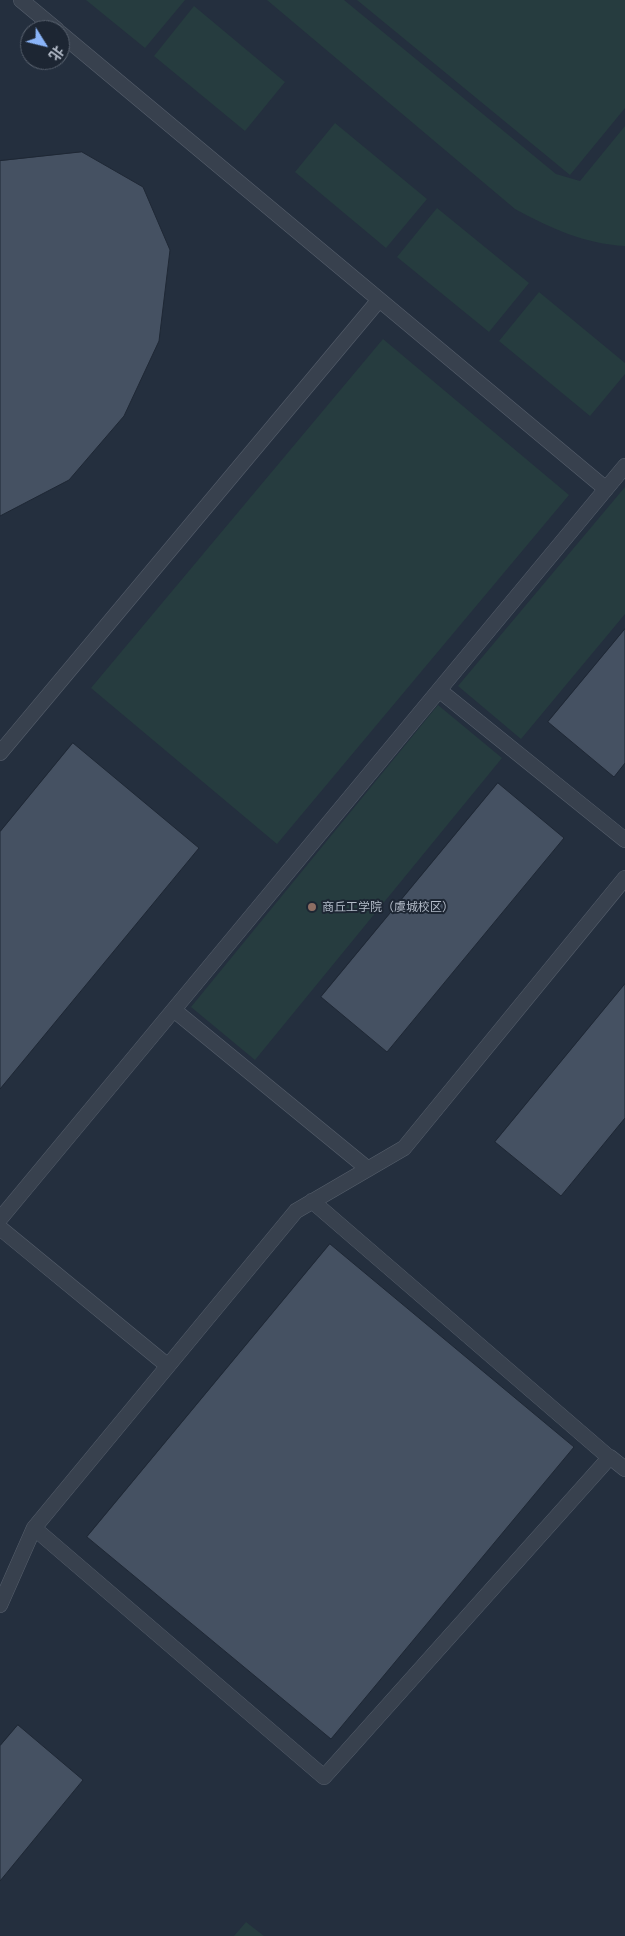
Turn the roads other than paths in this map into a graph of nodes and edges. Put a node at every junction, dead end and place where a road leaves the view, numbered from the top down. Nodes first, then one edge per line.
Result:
1 (21, 0) edge
2 (45, 20) edge
3 (70, 41) edge
4 (379, 300) junction
5 (625, 466) edge
6 (606, 489) junction
7 (439, 690) junction
8 (0, 753) edge
9 (625, 840) edge
10 (625, 878) edge
11 (174, 1010) junction
12 (368, 1169) junction
13 (312, 1201) junction
14 (0, 1219) edge
15 (0, 1228) edge
16 (168, 1366) junction
17 (611, 1458) junction
18 (625, 1469) edge
19 (34, 1528) junction
20 (4, 1584) edge
21 (0, 1605) edge

1 - 2 lane
3 - 4 lane
4 - 6 lane
4 - 8 lane
5 - 6 lane
6 - 7 lane
7 - 9 lane
7 - 11 lane
10 - 12 lane
11 - 12 lane
11 - 14 lane
12 - 13 lane
13 - 16 lane
13 - 17 lane
15 - 16 lane
16 - 19 lane
17 - 18 lane
17 - 19 lane
19 - 20 lane
20 - 21 lane

